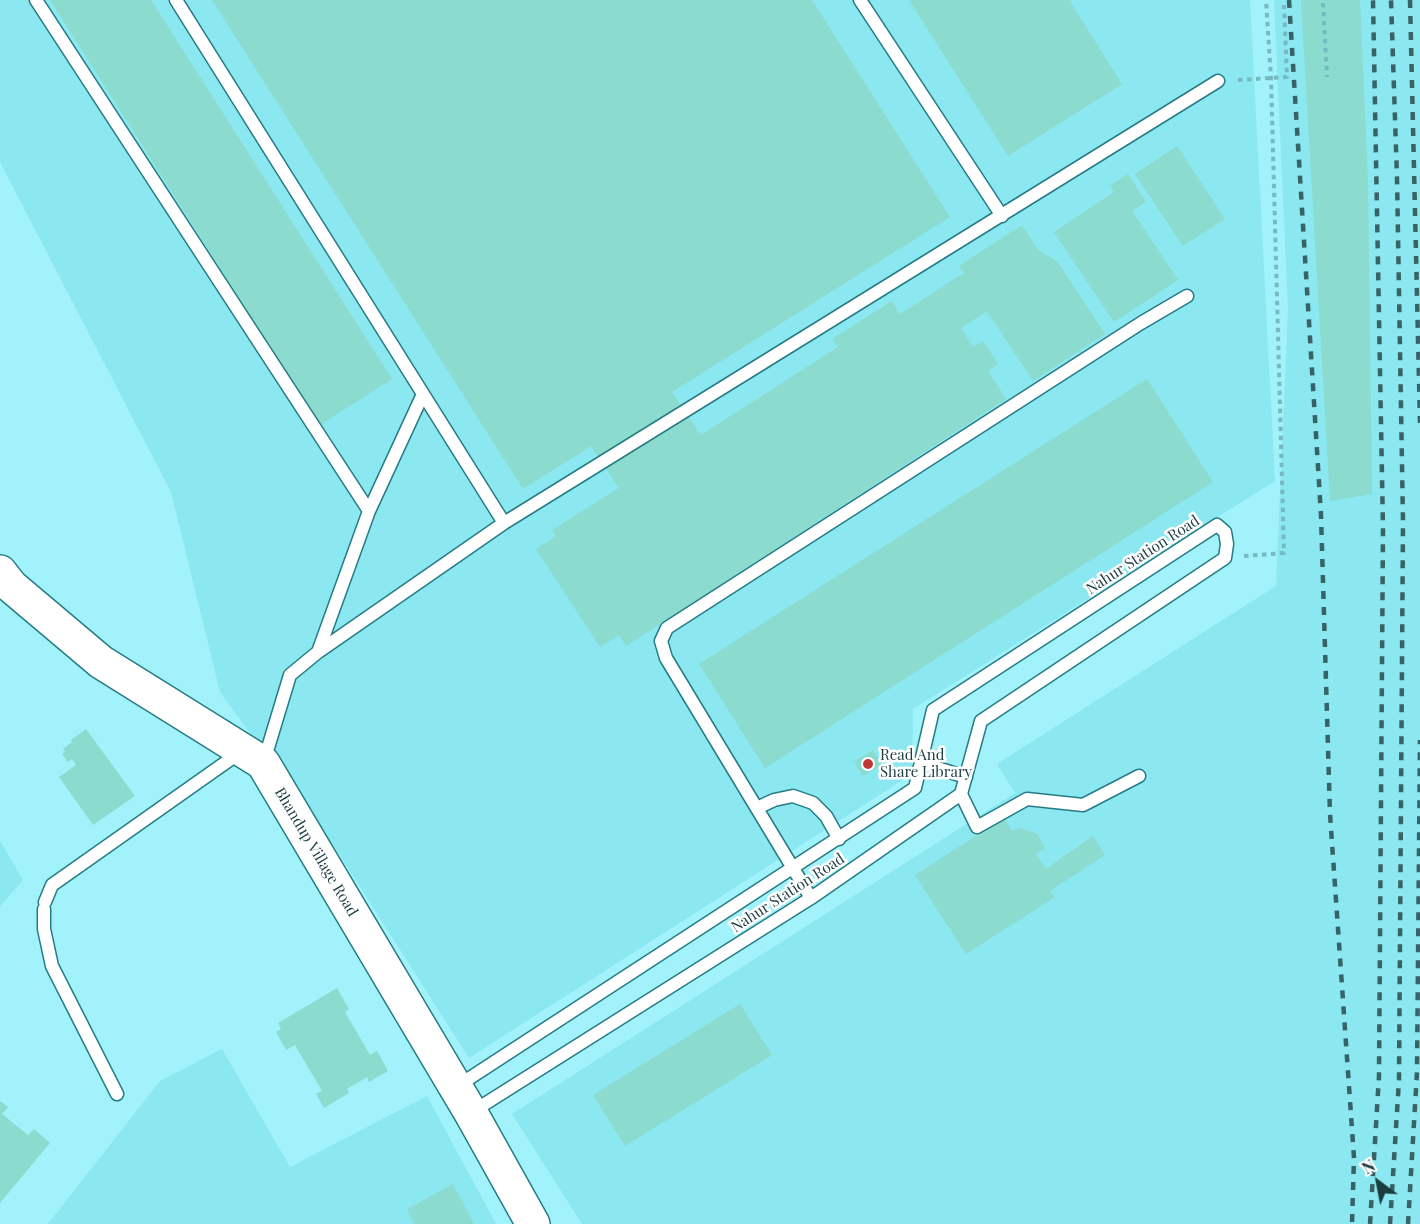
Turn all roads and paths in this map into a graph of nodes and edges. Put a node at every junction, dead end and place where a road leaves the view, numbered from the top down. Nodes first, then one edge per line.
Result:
1 (36, 0) edge
2 (176, 0) edge
3 (860, 0) edge
4 (1266, 0) edge
5 (1323, 3) dead end
6 (1284, 5) dead end
7 (1327, 76) dead end
8 (1271, 78) junction
9 (1218, 81) joint
10 (1002, 216) junction
11 (1187, 296) dead end
12 (423, 394) junction
13 (369, 511) junction
14 (504, 523) junction
15 (1225, 558) junction
16 (0, 572) edge
17 (318, 652) junction
18 (253, 757) junction
19 (921, 763) junction
20 (1139, 776) dead end
21 (966, 777) junction
22 (961, 794) junction
23 (757, 808) junction
24 (839, 838) junction
25 (794, 868) junction
26 (811, 898) junction
27 (117, 1094) dead end
28 (463, 1100) junction
29 (532, 1224) edge

1 - 13 lane
2 - 12 lane
3 - 10 lane
4 - 8 path
5 - 7 path
6 - 8 path
8 - 9 path
8 - 15 path
9 - 10 lane
10 - 14 lane
11 - 23 lane
12 - 13 lane
12 - 14 lane
13 - 17 lane
14 - 17 lane
15 - 19 lane, Nahur Station Road
15 - 21 lane
16 - 18 street, Bhandup Village Road
17 - 18 lane
18 - 27 lane
18 - 28 street, Bhandup Village Road
19 - 21 lane
19 - 24 lane, Nahur Station Road
20 - 22 lane
21 - 22 lane
22 - 26 lane, Nahur Station Road
23 - 24 lane
23 - 25 lane
24 - 25 lane, Nahur Station Road
25 - 26 lane
25 - 28 lane, Nahur Station Road
26 - 28 lane, Nahur Station Road
28 - 29 street, Bhandup Village Road

